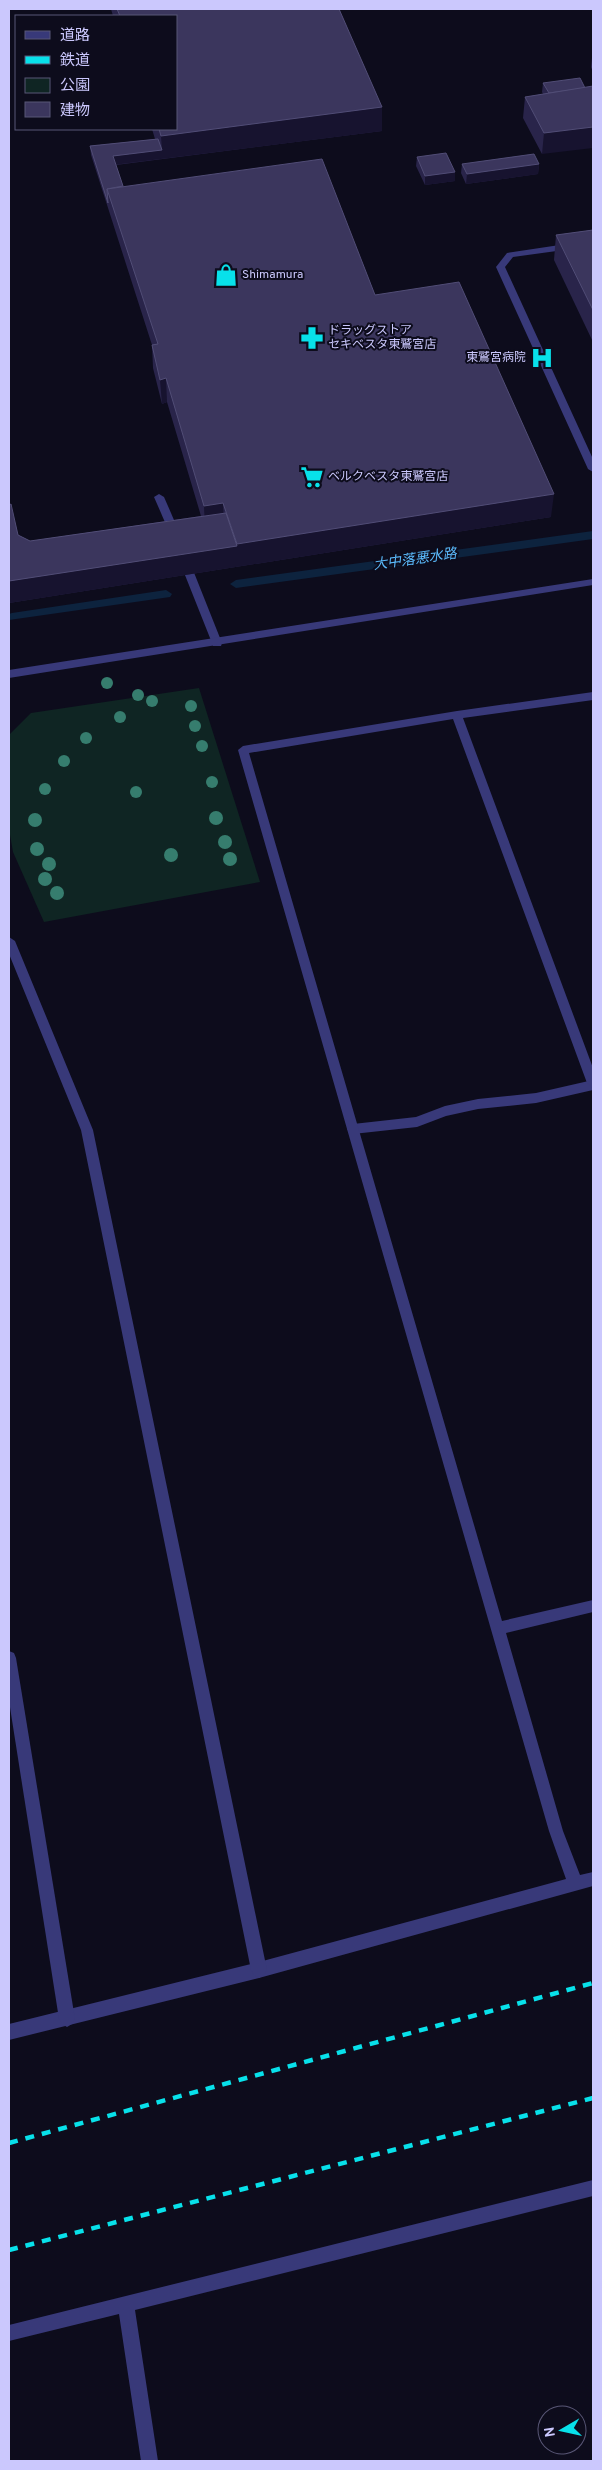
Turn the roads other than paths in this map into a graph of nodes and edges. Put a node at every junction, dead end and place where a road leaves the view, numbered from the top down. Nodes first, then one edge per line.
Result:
1 (593, 243) edge
2 (593, 469) edge
3 (159, 497) dead end
4 (178, 551) junction
5 (195, 556) edge
6 (593, 582) edge
7 (216, 643) junction
8 (9, 674) edge
9 (593, 696) edge
10 (457, 715) junction
11 (9, 942) edge
12 (593, 1084) edge
13 (352, 1130) junction
14 (593, 1606) edge
15 (498, 1628) junction
16 (9, 1658) edge
17 (593, 1879) edge
18 (575, 1883) junction
19 (258, 1970) junction
20 (67, 2019) junction
21 (9, 2032) edge
22 (593, 2188) edge
23 (126, 2304) junction
24 (9, 2333) edge
25 (150, 2461) edge

1 - 2 street
3 - 4 street
4 - 5 street
4 - 7 street
6 - 7 street
7 - 8 street
9 - 10 street
10 - 12 street
10 - 13 street
11 - 19 street
12 - 13 street
13 - 15 street
14 - 15 street
15 - 18 street
16 - 20 street
17 - 18 street
18 - 19 street
19 - 20 street
20 - 21 street
22 - 23 street
23 - 24 street
23 - 25 street

